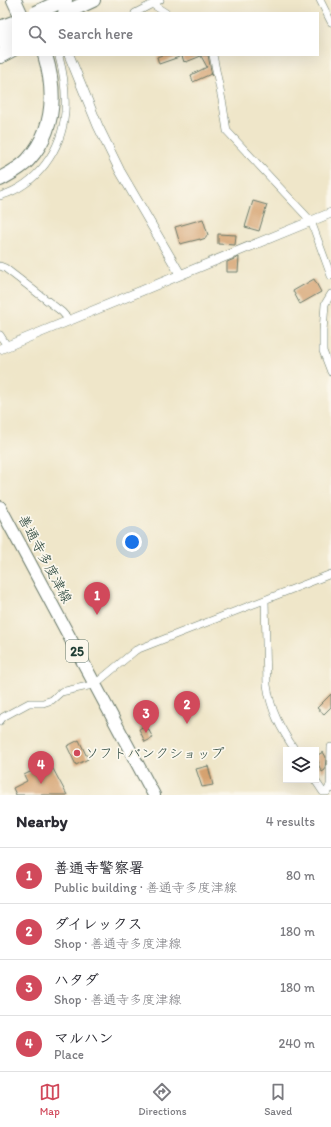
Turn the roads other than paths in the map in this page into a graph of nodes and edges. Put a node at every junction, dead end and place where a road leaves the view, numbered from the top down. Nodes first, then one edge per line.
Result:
1 (14, 0) edge
2 (22, 0) edge
3 (93, 0) edge
4 (106, 0) edge
5 (160, 0) edge
6 (320, 0) edge
7 (152, 4) junction
8 (56, 6) edge
9 (20, 12) edge
10 (28, 12) edge
11 (39, 12) edge
12 (84, 12) edge
13 (137, 12) edge
14 (164, 12) edge
15 (331, 22) edge
16 (12, 23) edge
17 (0, 28) edge
18 (12, 35) edge
19 (0, 41) edge
20 (12, 50) edge
21 (0, 56) edge
22 (38, 56) edge
23 (45, 56) edge
24 (60, 56) edge
25 (69, 56) edge
26 (213, 56) edge
27 (0, 169) edge
28 (0, 179) edge
29 (0, 196) edge
30 (331, 213) edge
31 (311, 221) junction
32 (0, 266) edge
33 (180, 274) junction
34 (331, 276) edge
35 (331, 294) edge
36 (69, 320) junction
37 (0, 335) edge
38 (4, 347) edge
39 (331, 372) edge
40 (0, 507) edge
41 (331, 574) edge
42 (265, 600) junction
43 (94, 683) junction
44 (0, 721) edge
45 (293, 747) edge
46 (331, 747) edge
47 (317, 783) edge
48 (330, 787) edge
49 (154, 795) edge

1 - 9 highway
2 - 10 highway
3 - 8 highway
4 - 12 highway
5 - 7 street
6 - 15 street
7 - 13 street
7 - 14 street
8 - 11 highway, bridge
16 - 17 highway
18 - 19 highway
20 - 21 highway
22 - 27 highway
23 - 28 highway
24 - 29 street
25 - 33 street
26 - 31 street
30 - 31 street
31 - 33 street
31 - 34 street
32 - 36 street
33 - 36 street
35 - 39 street
36 - 38 street
37 - 38 street
40 - 43 main road, 善通寺多度津線 / 25
41 - 42 street
42 - 43 street
42 - 45 street
43 - 44 street
43 - 49 main road, 善通寺多度津線 / 25
46 - 48 street
47 - 48 street

